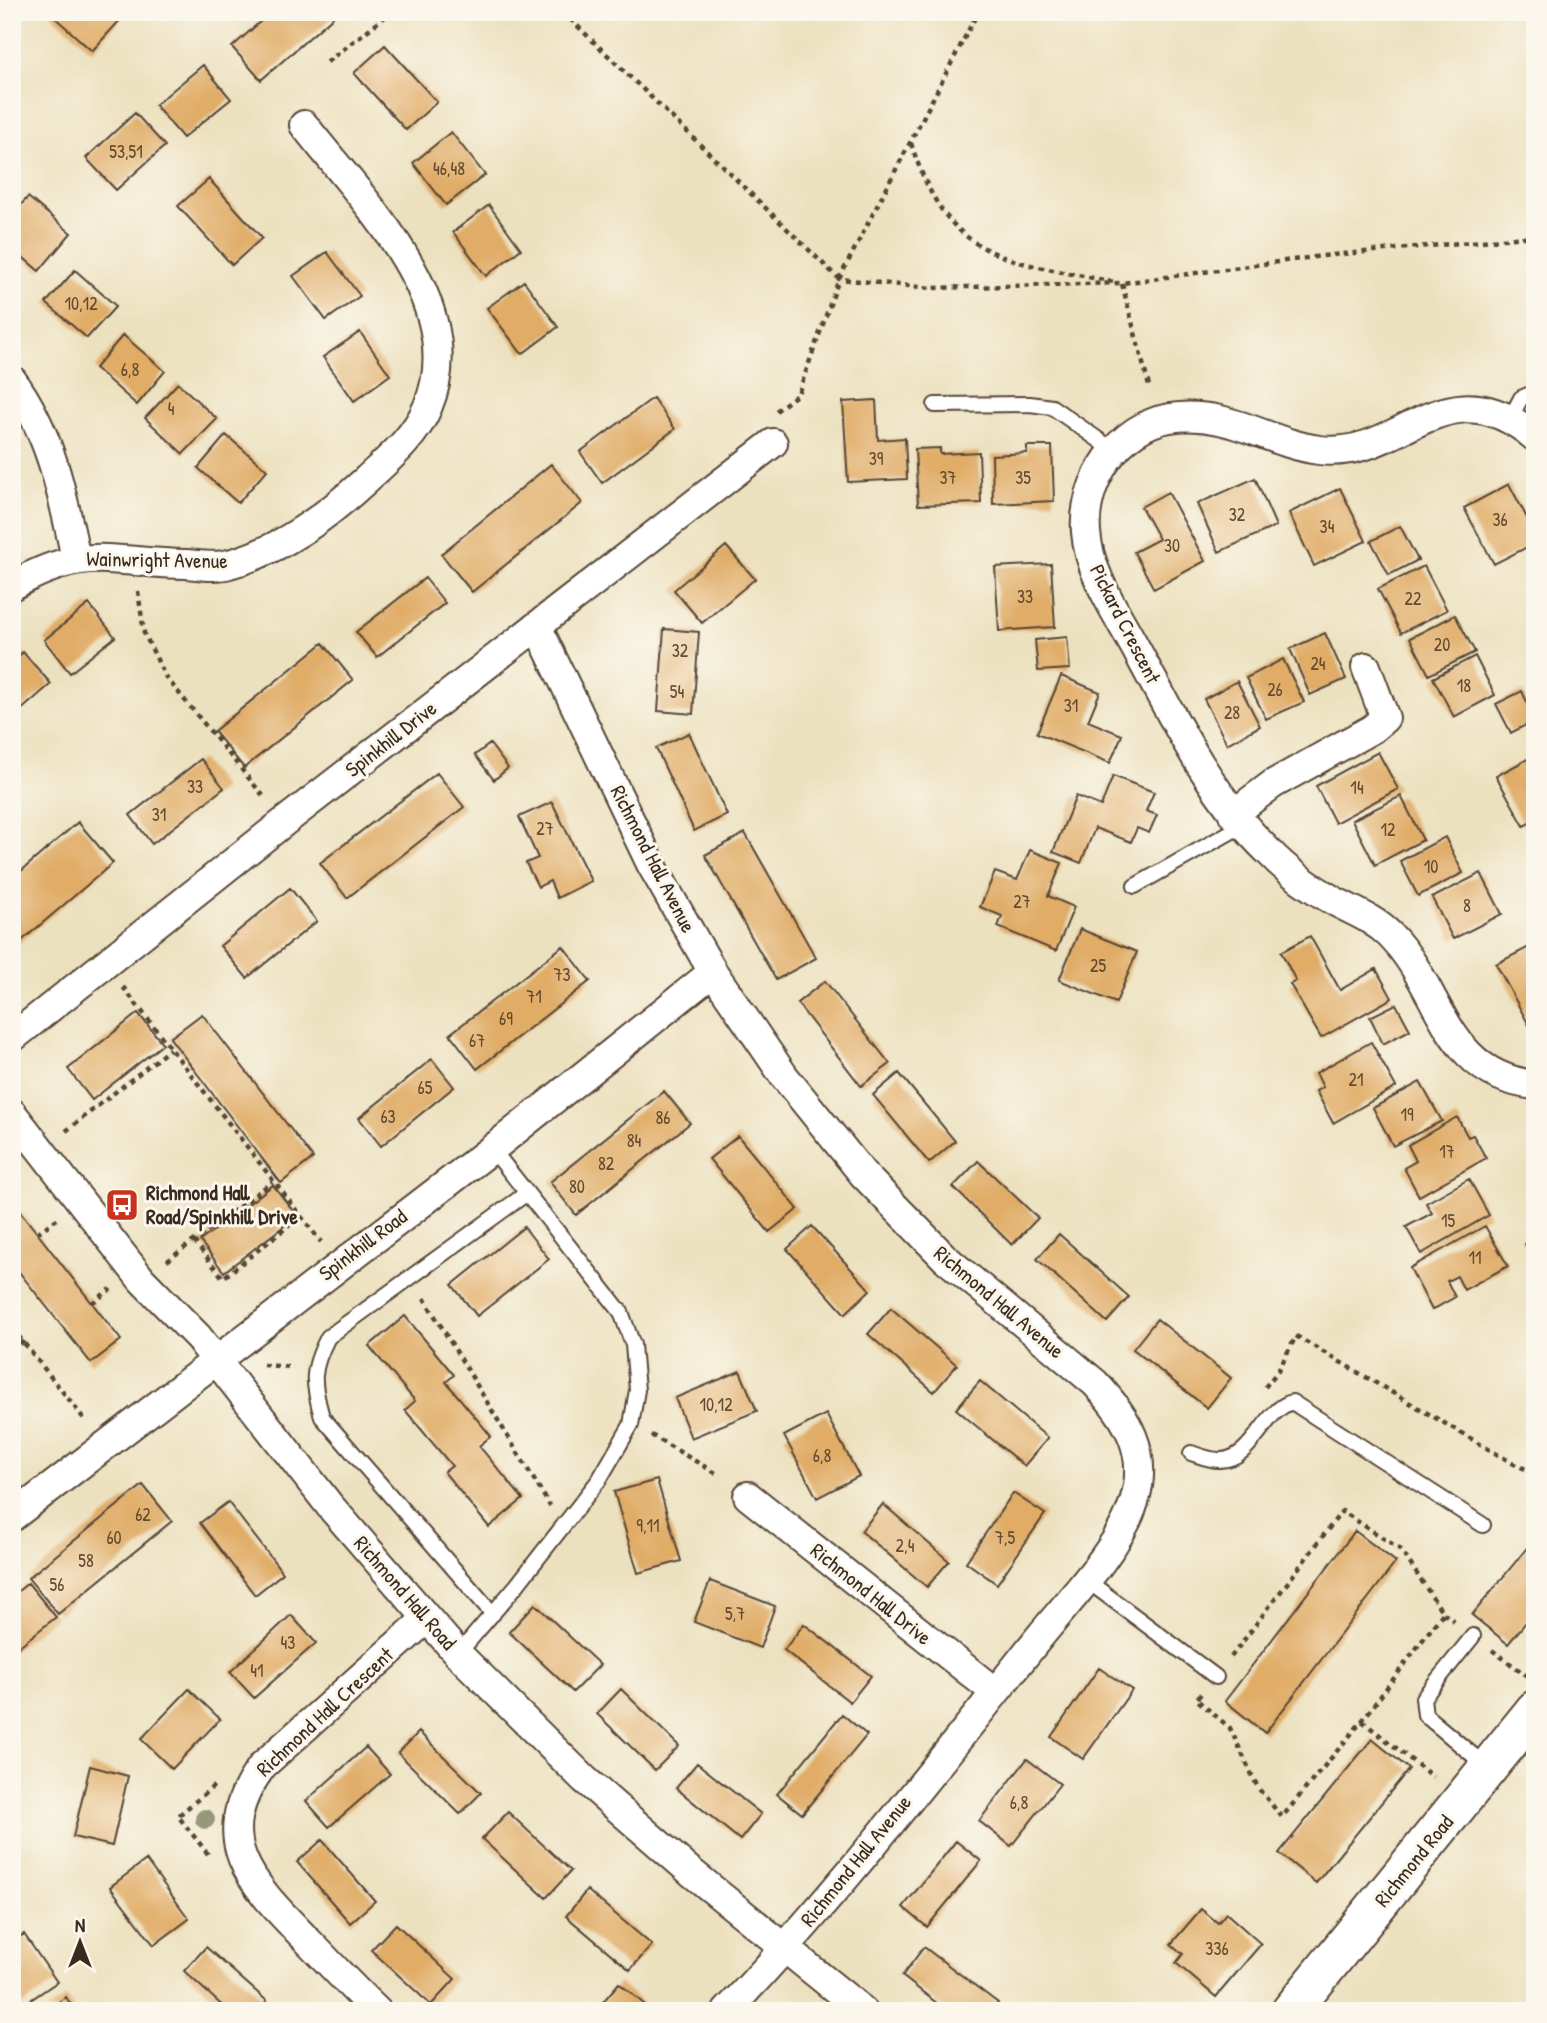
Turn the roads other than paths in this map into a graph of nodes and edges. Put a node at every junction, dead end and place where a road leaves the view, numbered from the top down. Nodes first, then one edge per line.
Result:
1 (303, 125) dead end
2 (12, 380) edge
3 (1535, 392) edge
4 (935, 405) dead end
5 (1510, 419) junction
6 (1535, 437) edge
7 (773, 443) road end
8 (1113, 450) junction
9 (76, 559) junction
10 (12, 586) edge
11 (537, 626) junction
12 (1366, 667) dead end
13 (1238, 820) junction
14 (1135, 886) dead end
15 (713, 972) junction
16 (12, 1038) edge
17 (1535, 1085) edge
18 (12, 1113) edge
19 (492, 1149) junction
20 (527, 1193) junction
21 (215, 1359) junction
22 (1191, 1454) dead end
23 (748, 1496) dead end
24 (12, 1517) edge
25 (1483, 1525) dead end
26 (1085, 1579) junction
27 (493, 1614) junction
28 (425, 1619) junction
29 (1473, 1636) road end
30 (458, 1654) junction
31 (1216, 1677) road end
32 (995, 1692) junction
33 (1531, 1693) edge
34 (1487, 1768) junction
35 (784, 1949) junction
36 (377, 2011) edge
37 (727, 2011) edge
38 (863, 2011) edge
39 (1291, 2011) edge

1 - 9 street, Wainwright Avenue
2 - 9 street
3 - 5 lane
4 - 8 lane
5 - 6 street, Pickard Crescent
5 - 8 street, Pickard Crescent
7 - 11 street, Spinkhill Drive
8 - 13 street, Pickard Crescent
9 - 10 street, Wainwright Avenue
11 - 15 street, Richmond Hall Avenue
11 - 16 street, Spinkhill Drive
12 - 13 street
13 - 14 lane
13 - 17 street, Pickard Crescent
15 - 19 street, Spinkhill Road
15 - 26 street, Richmond Hall Avenue
18 - 21 street, Richmond Hall Road
19 - 20 lane
19 - 21 street, Spinkhill Road
20 - 27 lane
20 - 27 lane
21 - 24 street, Spinkhill Road
21 - 28 street, Richmond Hall Road
22 - 25 lane
23 - 32 street, Richmond Hall Drive
26 - 31 lane
26 - 32 street, Richmond Hall Avenue
27 - 30 lane
28 - 30 street, Richmond Hall Road
28 - 36 street, Richmond Hall Crescent
29 - 34 lane
30 - 35 street, Richmond Hall Road
32 - 35 street, Richmond Hall Avenue
33 - 34 main road, Richmond Road
34 - 39 main road, Richmond Road
35 - 37 street
35 - 38 street, Richmond Hall Road

